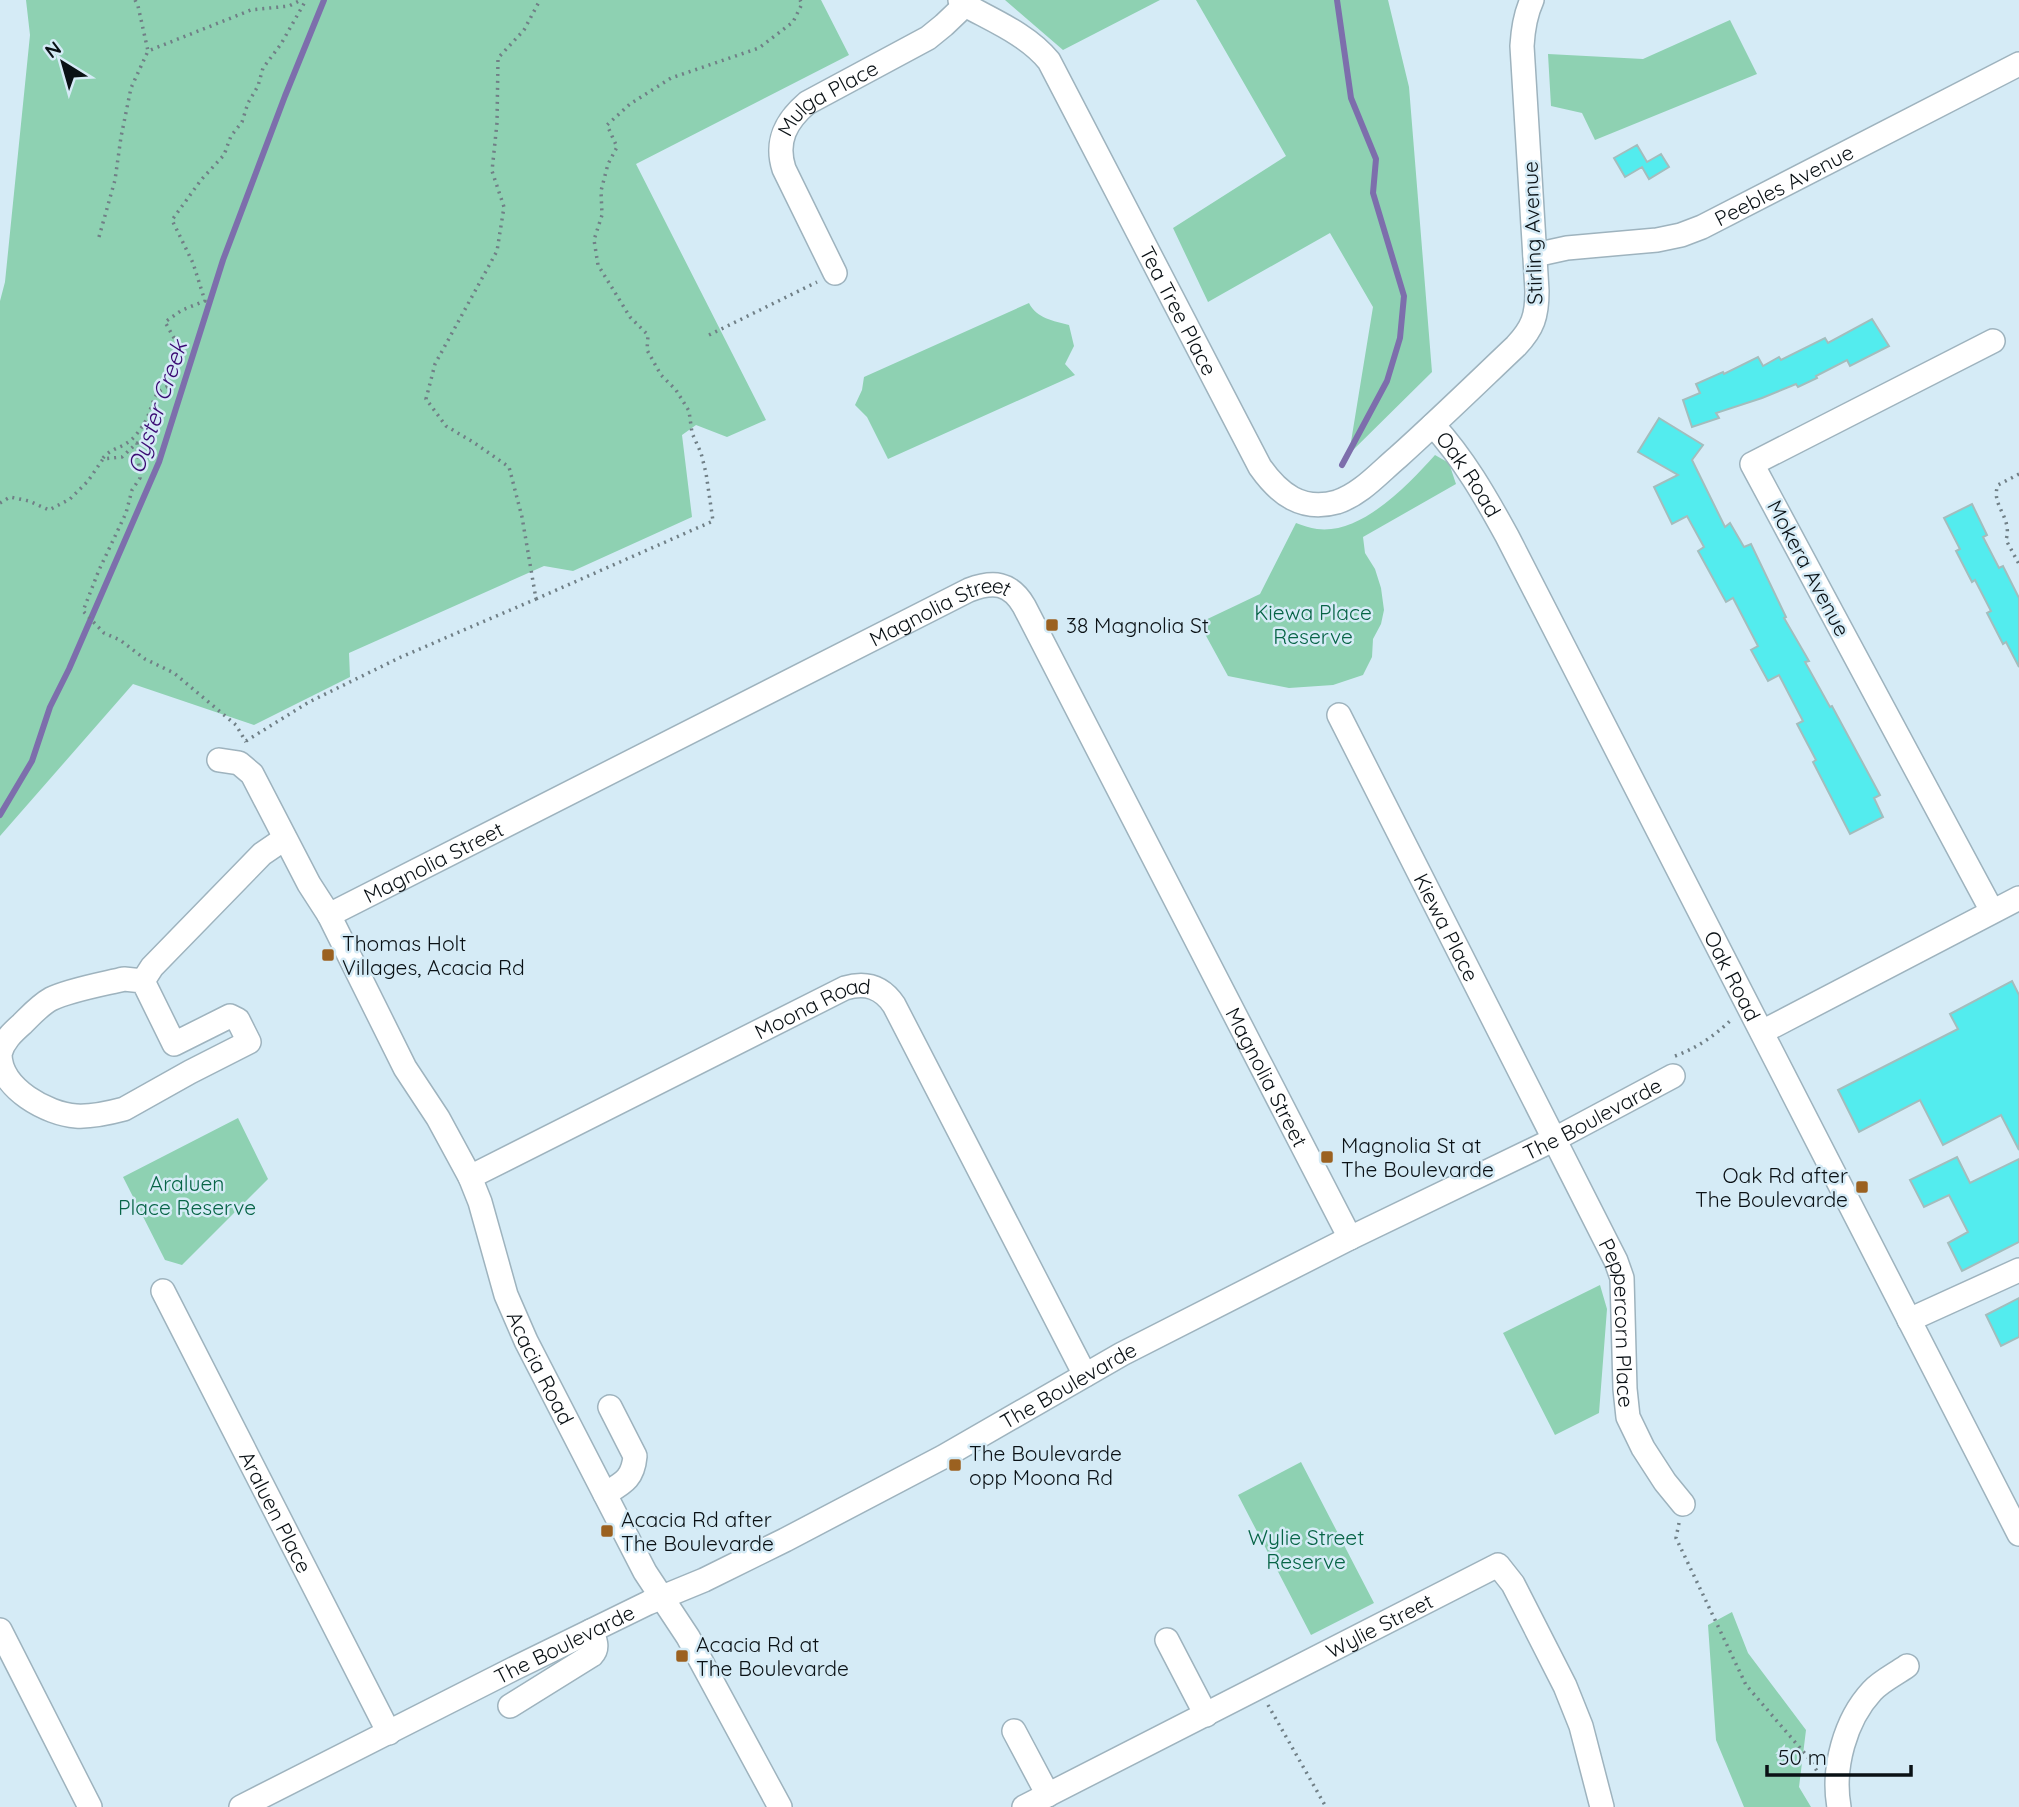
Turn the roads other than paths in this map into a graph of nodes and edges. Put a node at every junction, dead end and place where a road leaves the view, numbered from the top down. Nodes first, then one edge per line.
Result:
1 (1532, 0) edge
2 (962, 3) edge
3 (2019, 64) edge
4 (1535, 256) junction
5 (835, 274) road end
6 (1993, 341) dead end
7 (1433, 425) junction
8 (1339, 715) dead end
9 (219, 760) dead end
10 (284, 839) junction
11 (2019, 898) edge
12 (1992, 911) junction
13 (330, 915) junction
14 (143, 981) junction
15 (1762, 1032) junction
16 (174, 1044) junction
17 (190, 1072) junction
18 (1673, 1076) road end
19 (1555, 1139) junction
20 (470, 1177) junction
21 (1350, 1238) junction
22 (2019, 1270) edge
23 (163, 1291) dead end
24 (1909, 1320) junction
25 (1085, 1375) junction
26 (610, 1407) dead end
27 (605, 1494) junction
28 (1683, 1504) road end
29 (2019, 1534) edge
30 (662, 1597) junction
31 (0, 1630) edge
32 (591, 1631) junction
33 (1167, 1640) dead end
34 (1907, 1666) dead end
35 (510, 1706) dead end
36 (1206, 1715) junction
37 (1014, 1731) dead end
38 (389, 1733) junction
39 (1048, 1795) junction
40 (267, 1801) edge
41 (1839, 1804) edge
42 (90, 1807) edge
43 (241, 1807) edge
44 (780, 1807) edge
45 (1024, 1807) edge
46 (1602, 1807) edge

1 - 4 street, Stirling Avenue
2 - 5 street, Mulga Place
2 - 7 street, Tea Tree Place
3 - 4 street, Peebles Avenue
4 - 7 street, Stirling Avenue
6 - 12 street, Mokera Avenue
7 - 15 street, Oak Road
8 - 19 street, Kiewa Place
9 - 10 street, Acacia Road
10 - 13 street, Acacia Road
10 - 14 street
11 - 12 street
12 - 15 street
13 - 20 street, Acacia Road
13 - 21 street, Magnolia Street
14 - 16 street
14 - 17 street
15 - 24 street, Oak Road
16 - 17 street
16 - 17 street
18 - 19 street, The Boulevarde
19 - 21 street, The Boulevarde
19 - 28 street, Peppercorn Place
20 - 25 street, Moona Road
20 - 27 street, Acacia Road
21 - 25 street, The Boulevarde
22 - 24 street
23 - 38 street, Araluen Place
24 - 29 street, Oak Road
25 - 30 street, The Boulevarde
26 - 27 street
27 - 30 street, Acacia Road
30 - 32 street, The Boulevarde
30 - 44 street, Acacia Road
31 - 42 street
32 - 35 street
32 - 38 street, The Boulevarde
33 - 36 street
34 - 41 street
36 - 39 street, Wylie Street
36 - 46 street, Wylie Street
37 - 39 street
38 - 40 street, The Boulevarde
39 - 45 street, Wylie Street
40 - 43 street, The Boulevarde

